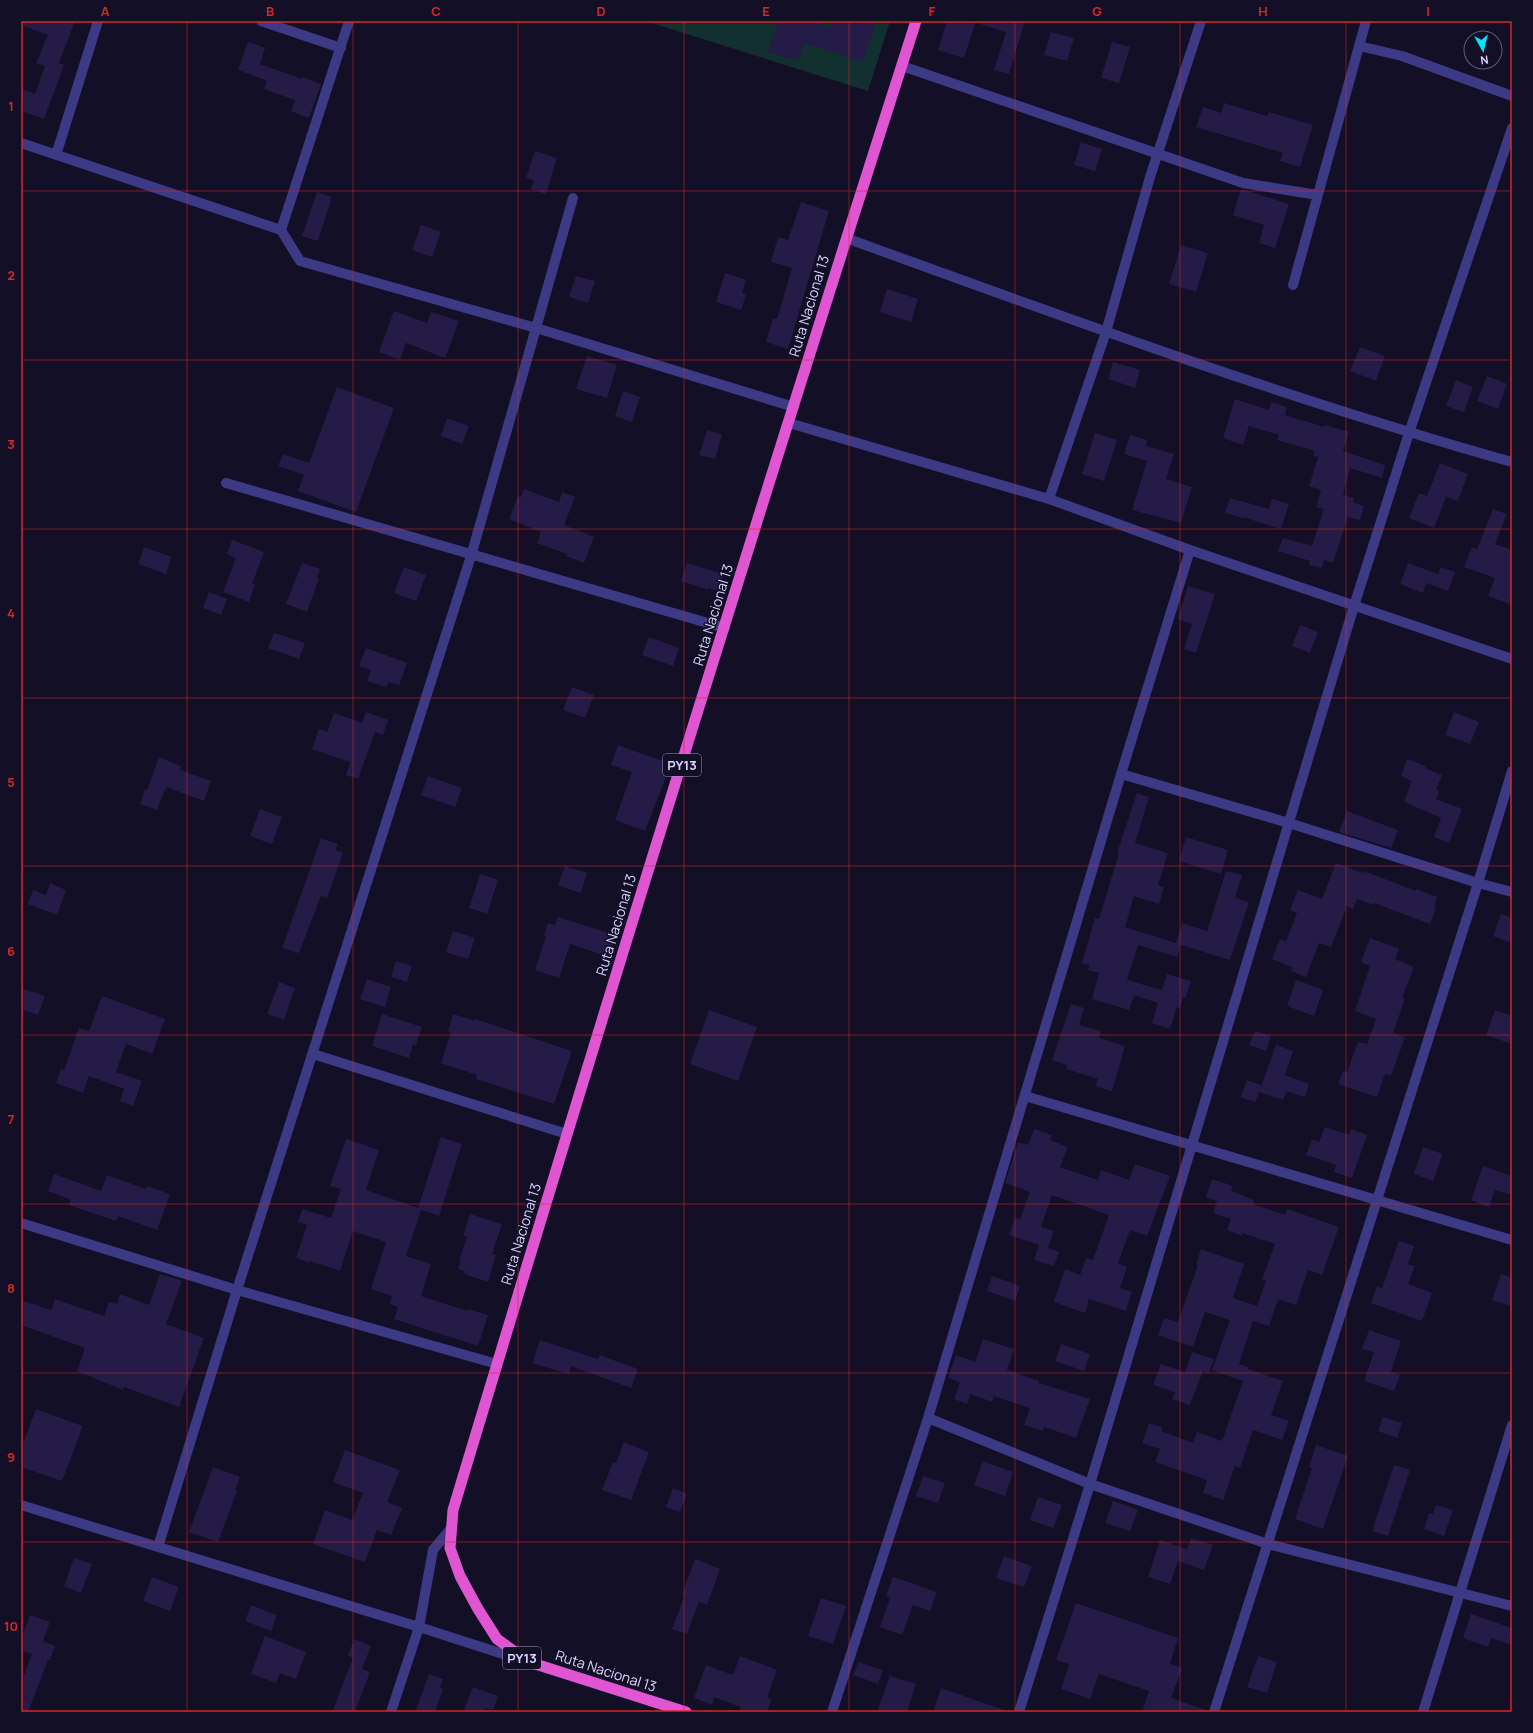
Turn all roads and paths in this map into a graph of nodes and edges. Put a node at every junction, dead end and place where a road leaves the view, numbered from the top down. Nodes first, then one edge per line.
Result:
1 (98, 21) edge
2 (261, 21) edge
3 (349, 21) edge
4 (916, 21) edge
5 (1201, 21) edge
6 (1366, 21) edge
7 (1359, 46) junction
8 (341, 48) junction
9 (902, 66) junction
10 (1512, 96) edge
11 (1512, 128) edge
12 (21, 143) edge
13 (1158, 153) junction
14 (56, 154) junction
15 (1318, 195) junction
16 (573, 198) dead end
17 (281, 230) junction
18 (846, 238) junction
19 (1293, 285) dead end
20 (536, 328) junction
21 (1106, 332) junction
22 (794, 407) junction
23 (789, 423) junction
24 (1409, 433) junction
25 (1512, 462) edge
26 (226, 483) dead end
27 (1049, 499) junction
28 (1190, 550) junction
29 (471, 556) junction
30 (1354, 606) junction
31 (724, 628) junction
32 (1512, 659) edge
33 (1512, 771) edge
34 (1121, 774) junction
35 (1289, 823) junction
36 (1478, 883) junction
37 (1512, 892) edge
38 (313, 1054) junction
39 (1025, 1096) junction
40 (567, 1134) junction
41 (1191, 1146) junction
42 (1377, 1199) junction
43 (21, 1223) edge
44 (1512, 1240) edge
45 (237, 1290) junction
46 (497, 1364) junction
47 (928, 1418) junction
48 (1512, 1425) edge
49 (1090, 1484) junction
50 (21, 1505) edge
51 (452, 1527) junction
52 (1268, 1544) junction
53 (158, 1547) junction
54 (1460, 1592) junction
55 (1512, 1606) edge
56 (419, 1627) junction
57 (529, 1662) junction
58 (391, 1712) edge
59 (686, 1712) edge
60 (832, 1712) edge
61 (1019, 1712) edge
62 (1214, 1712) edge
63 (1423, 1712) edge

1 - 14 street
2 - 8 street
3 - 8 street
4 - 9 highway, Ruta Nacional 13 / PY13
5 - 13 street
6 - 7 street
7 - 10 street
7 - 15 street
8 - 17 street
9 - 13 street
9 - 18 highway, Ruta Nacional 13 / PY13
11 - 24 street
12 - 14 street
13 - 15 street
13 - 21 street
14 - 17 street
15 - 19 street
16 - 20 street
17 - 20 street
18 - 21 street
18 - 22 highway, Ruta Nacional 13 / PY13
20 - 22 street
20 - 29 street
21 - 24 street
21 - 27 street
22 - 23 highway, Ruta Nacional 13 / PY13
23 - 27 street
23 - 31 highway, Ruta Nacional 13 / PY13
24 - 25 street
24 - 30 street
26 - 29 street
27 - 28 street
28 - 30 street
28 - 34 street
29 - 31 street
29 - 38 street
30 - 32 street
30 - 35 street
31 - 40 highway, Ruta Nacional 13 / PY13
33 - 36 street
34 - 35 street
34 - 39 street
35 - 36 street
35 - 41 street
36 - 37 street
36 - 42 street
38 - 40 street
38 - 45 street
39 - 41 street
39 - 47 street
40 - 46 highway, Ruta Nacional 13 / PY13
41 - 42 street
41 - 49 street
42 - 44 street
42 - 52 street
43 - 45 street
45 - 46 street
45 - 53 street
46 - 51 highway, Ruta Nacional 13 / PY13
47 - 49 street
47 - 60 street
48 - 54 street
49 - 52 street
49 - 61 street
50 - 53 street
51 - 56 street
51 - 57 highway, Ruta Nacional 13 / PY13
52 - 54 street
52 - 62 street
53 - 56 street
54 - 55 street
54 - 63 street
56 - 57 street
56 - 58 street
57 - 59 highway, Ruta Nacional 13 / PY13

